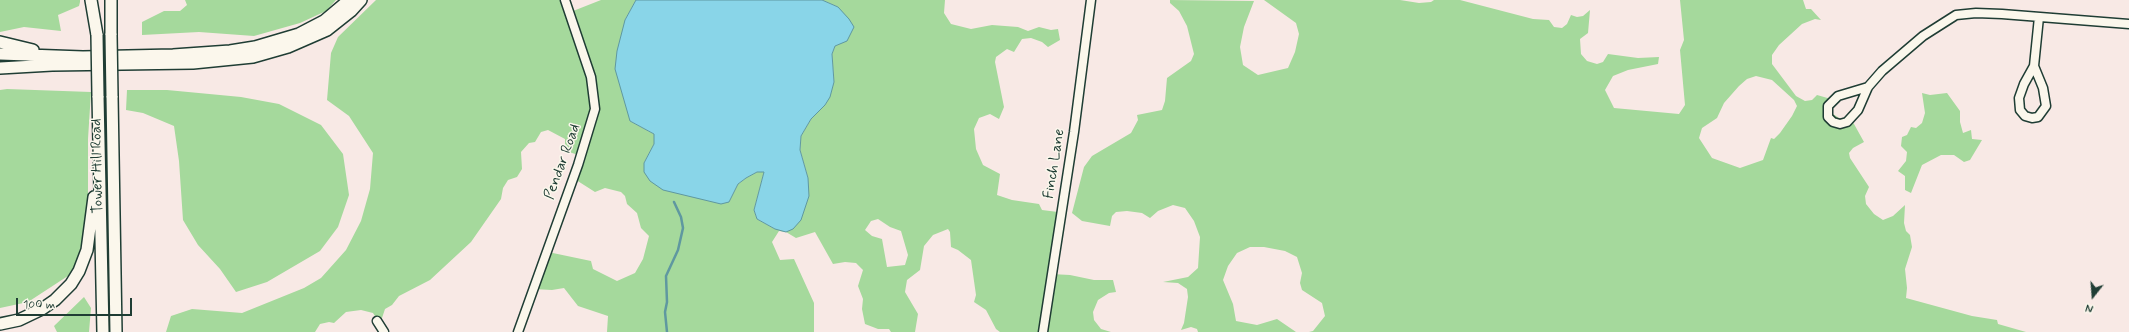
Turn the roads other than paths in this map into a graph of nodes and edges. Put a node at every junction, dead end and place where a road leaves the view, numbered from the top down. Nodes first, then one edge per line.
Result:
1 (91, 0) edge
2 (97, 0) edge
3 (111, 0) edge
4 (349, 0) edge
5 (361, 0) edge
6 (565, 0) edge
7 (1091, 0) edge
8 (2038, 17) junction
9 (2129, 24) edge
10 (98, 35) junction
11 (0, 42) edge
12 (0, 54) edge
13 (57, 56) junction
14 (2034, 66) junction
15 (1, 68) edge
16 (1868, 87) junction
17 (99, 136) junction
18 (377, 321) dead end
19 (0, 324) edge
20 (103, 332) edge
21 (116, 332) edge
22 (384, 332) edge
23 (518, 332) edge
24 (1043, 332) edge

1 - 10 highway
2 - 10 highway, Tower Hill Road
3 - 21 highway, Tower Hill Road, bridge
4 - 13 highway
5 - 15 highway
6 - 23 street, Pendar Road
7 - 24 street, Finch Lane
8 - 9 street
8 - 14 street
8 - 16 street
10 - 17 highway, Tower Hill Road, bridge
11 - 13 highway
12 - 13 highway
14 - 14 street
16 - 16 street
17 - 19 highway
17 - 20 highway, Tower Hill Road
18 - 22 street

